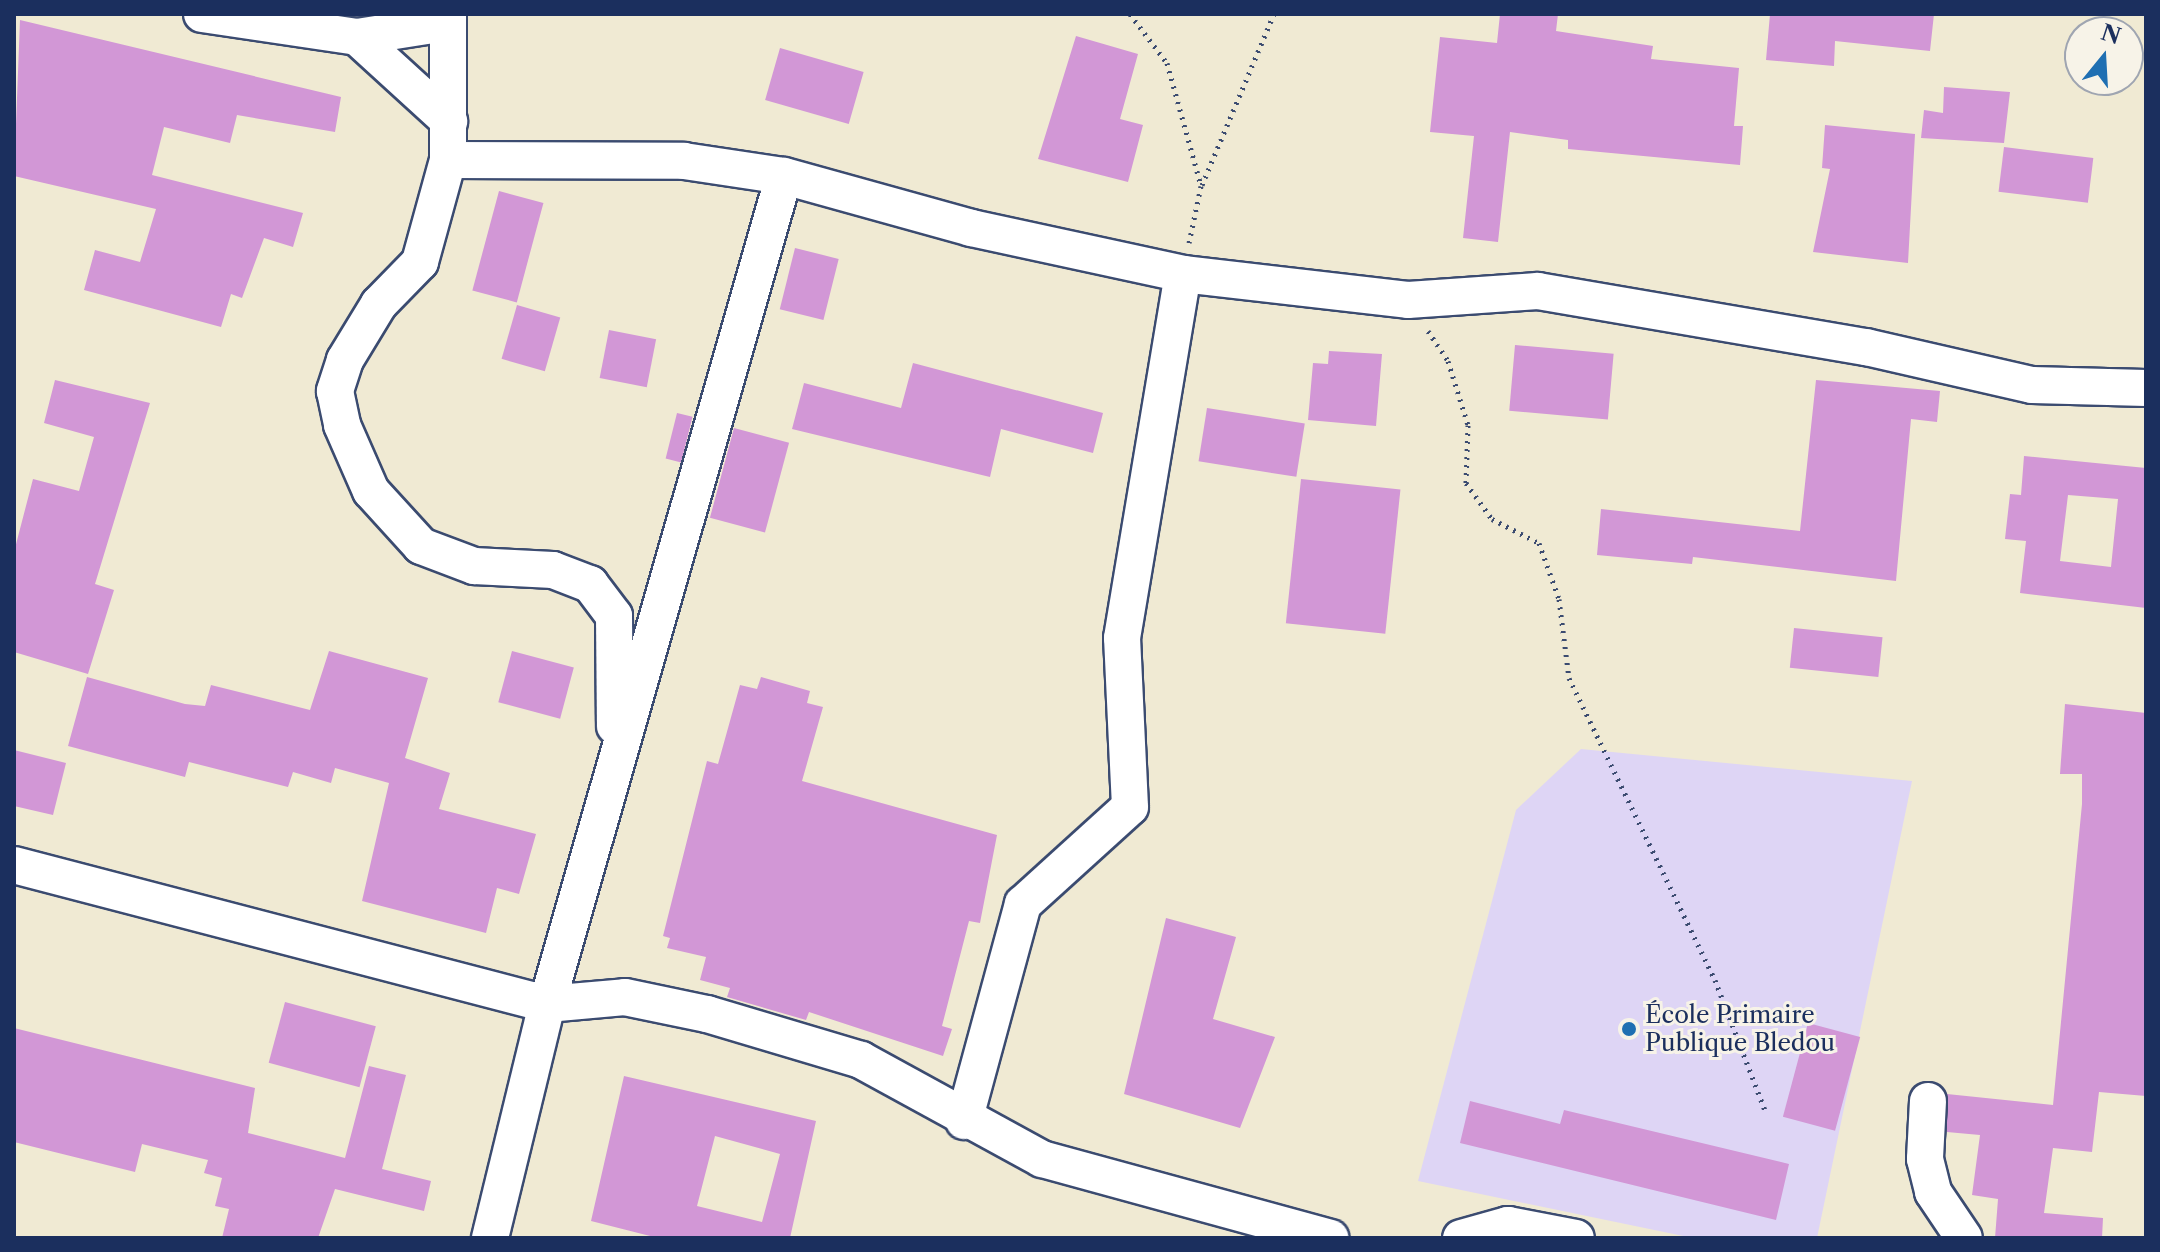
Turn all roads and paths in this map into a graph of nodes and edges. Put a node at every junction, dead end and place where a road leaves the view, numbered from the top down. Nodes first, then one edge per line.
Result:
1 (202, 14) edge
2 (1130, 14) edge
3 (1274, 14) edge
4 (447, 19) edge
5 (357, 37) junction
6 (449, 121) junction
7 (448, 160) junction
8 (784, 176) junction
9 (1201, 186) junction
10 (1183, 274) junction
11 (1408, 300) junction
12 (2146, 388) edge
13 (616, 763) junction
14 (14, 865) edge
15 (547, 1004) junction
16 (1928, 1101) dead end
17 (1765, 1110) dead end
18 (964, 1121) junction
19 (490, 1238) edge
20 (1330, 1238) edge
21 (1461, 1238) edge
22 (1576, 1238) edge
23 (1964, 1238) edge

1 - 5 street
2 - 9 path
3 - 9 path
4 - 5 street
4 - 6 street
5 - 6 street
6 - 7 street
7 - 8 street
7 - 13 street
8 - 10 street
8 - 13 street
9 - 10 path
10 - 11 street
10 - 18 street
11 - 12 street
11 - 17 path
13 - 15 street
14 - 15 street
15 - 18 street
15 - 19 street
16 - 23 street
18 - 20 street
21 - 22 street

